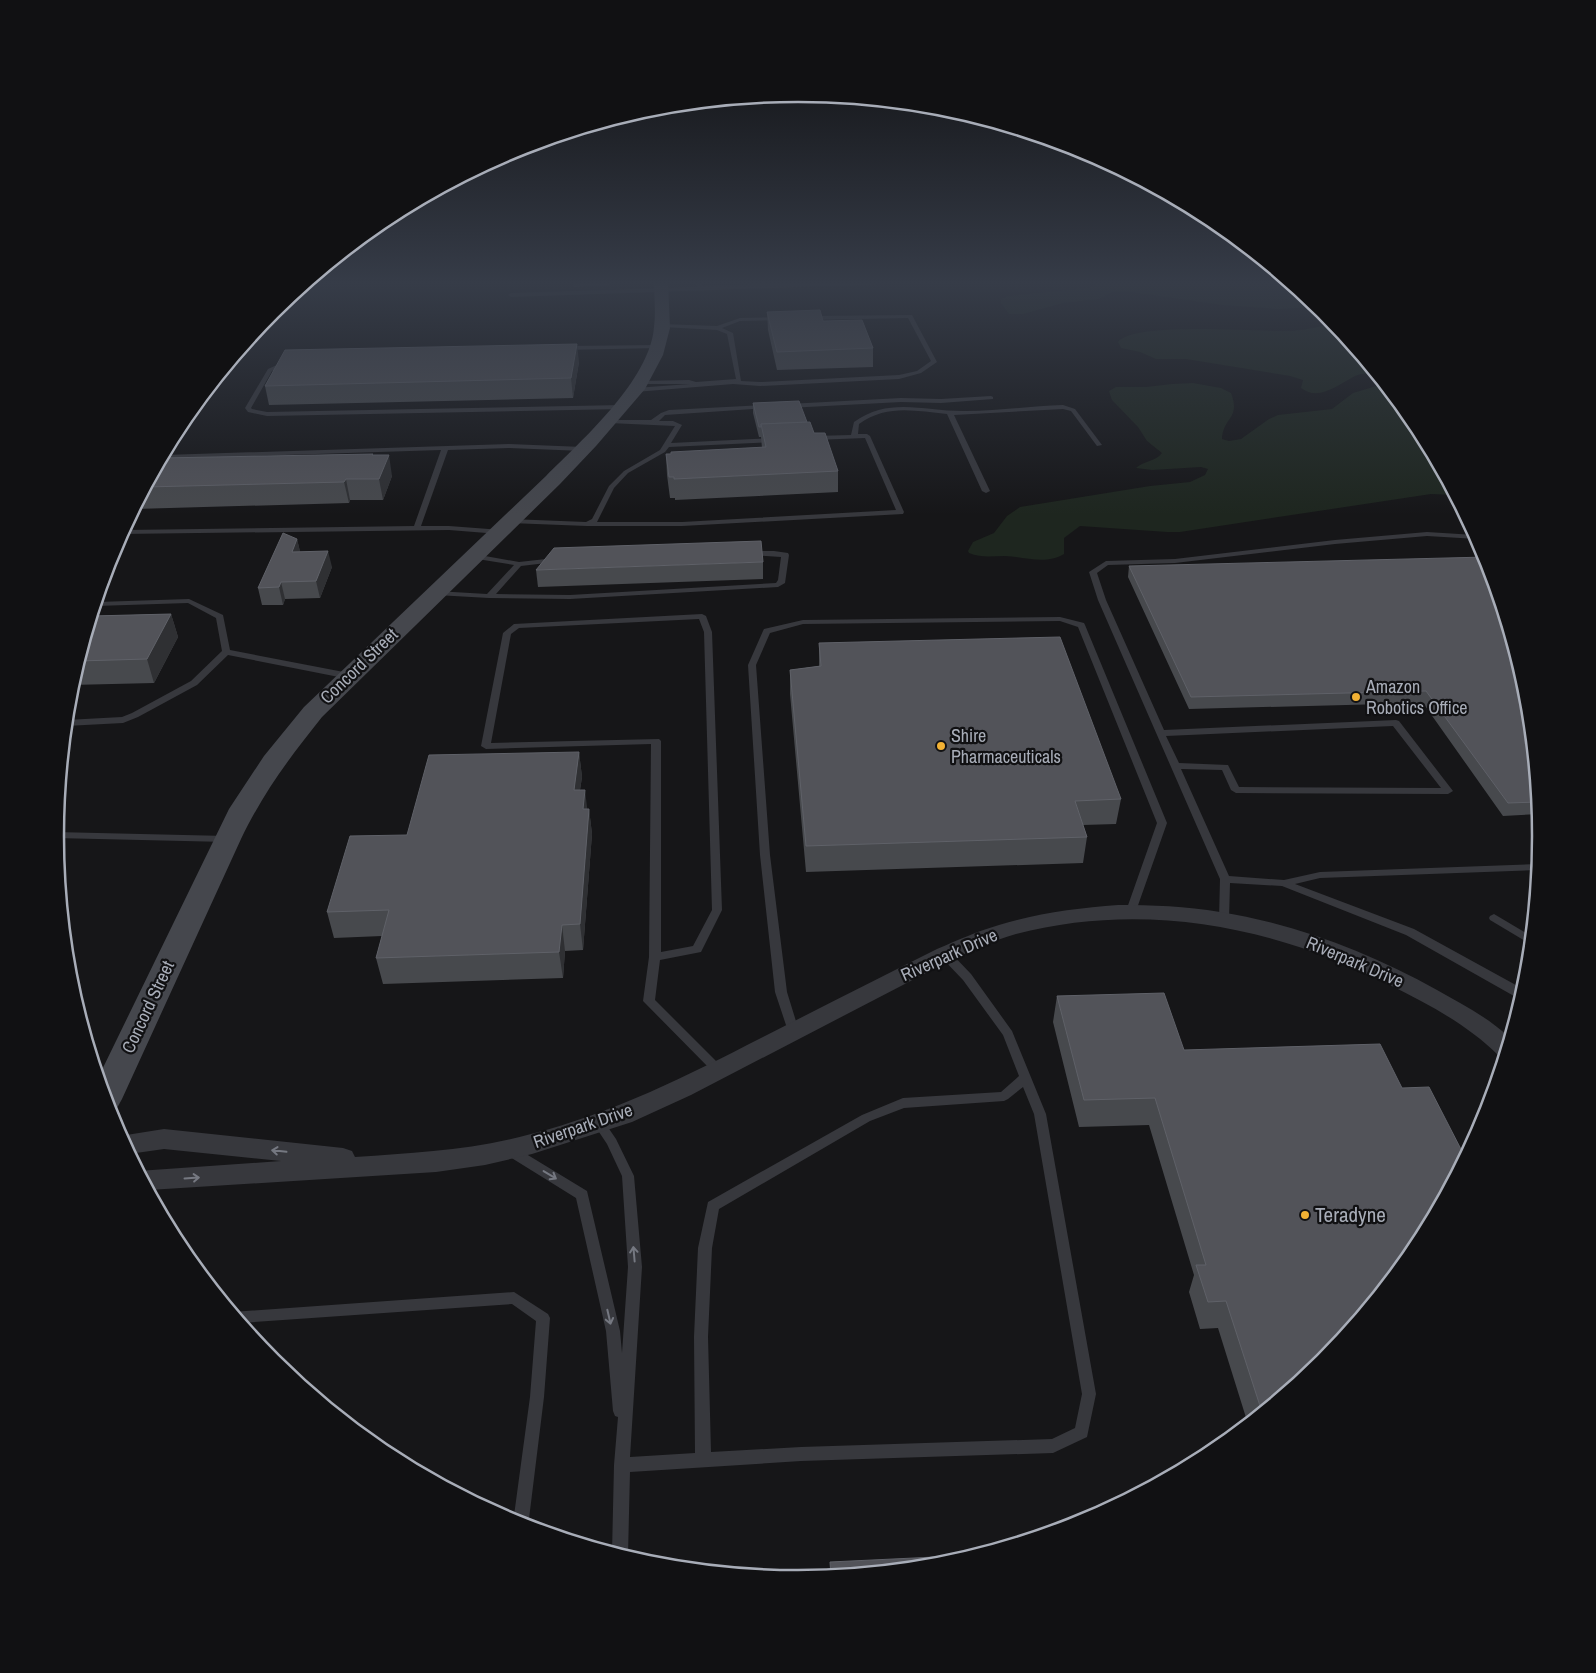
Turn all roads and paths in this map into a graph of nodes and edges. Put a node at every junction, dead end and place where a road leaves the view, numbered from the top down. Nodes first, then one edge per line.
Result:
1 (297, 359) edge
2 (652, 359) edge
3 (736, 359) edge
4 (932, 359) edge
5 (733, 382) junction
6 (991, 398) dead end
7 (627, 400) junction
8 (773, 406) edge
9 (783, 406) edge
10 (950, 414) junction
11 (654, 422) junction
12 (854, 436) junction
13 (805, 439) edge
14 (785, 440) edge
15 (666, 445) junction
16 (1099, 445) dead end
17 (445, 448) junction
18 (583, 449) junction
19 (170, 457) edge
20 (986, 491) dead end
21 (587, 524) junction
22 (504, 526) junction
23 (417, 528) junction
24 (130, 532) edge
25 (1468, 536) edge
26 (737, 554) edge
27 (474, 556) junction
28 (563, 560) edge
29 (519, 564) junction
30 (435, 593) junction
31 (489, 596) junction
32 (102, 604) edge
33 (226, 652) junction
34 (349, 676) junction
35 (73, 723) edge
36 (1161, 733) junction
37 (1176, 766) junction
38 (64, 835) edge
39 (227, 838) junction
40 (1531, 867) edge
41 (1225, 879) junction
42 (1283, 883) junction
43 (1131, 911) junction
44 (1494, 918) dead end
45 (1224, 920) junction
46 (1525, 937) edge
47 (945, 954) junction
48 (655, 957) junction
49 (1515, 991) edge
50 (793, 1031) junction
51 (1501, 1045) edge
52 (718, 1070) junction
53 (1025, 1078) junction
54 (109, 1090) edge
55 (600, 1123) junction
56 (132, 1144) edge
57 (508, 1150) junction
58 (397, 1164) junction
59 (149, 1180) edge
60 (242, 1317) edge
61 (623, 1443) junction
62 (703, 1460) junction
63 (622, 1465) junction
64 (522, 1517) edge
65 (620, 1549) edge

1 - 7 lane
2 - 7 street, Concord Street
3 - 5 lane
4 - 5 lane
5 - 7 lane
6 - 9 lane
7 - 11 lane
7 - 18 street, Concord Street
8 - 11 lane
10 - 12 lane
10 - 16 lane
10 - 20 lane
11 - 15 lane
12 - 13 lane
12 - 21 lane
14 - 15 lane
15 - 21 lane
17 - 18 lane
17 - 19 lane
17 - 23 lane
18 - 22 street, Concord Street
21 - 22 lane
22 - 23 lane
22 - 27 street, Concord Street
23 - 24 lane
25 - 36 lane
26 - 31 lane
27 - 29 lane
27 - 30 street, Concord Street
28 - 29 lane
29 - 31 lane
30 - 31 lane
30 - 34 street, Concord Street
32 - 33 lane
33 - 34 lane
33 - 35 lane
34 - 39 street, Concord Street
36 - 37 lane
36 - 37 lane
37 - 41 lane
38 - 39 lane
39 - 54 street, Concord Street
40 - 42 lane
41 - 42 lane
41 - 45 lane
42 - 49 lane
43 - 45 street, Riverpark Drive
43 - 47 street, Riverpark Drive
43 - 50 lane
44 - 46 lane
45 - 51 street, Riverpark Drive
47 - 50 street, Riverpark Drive
47 - 53 lane
48 - 48 lane
48 - 52 lane
50 - 52 street, Riverpark Drive
52 - 55 street, Riverpark Drive
53 - 62 lane
53 - 62 lane
55 - 57 street, Riverpark Drive
61 -> 55 lane
58 -> 56 street, Riverpark Drive
57 - 58 street, Riverpark Drive
57 -> 61 lane
59 -> 58 street, Riverpark Drive
60 - 64 lane
61 - 63 lane
62 - 63 lane
63 - 65 lane

